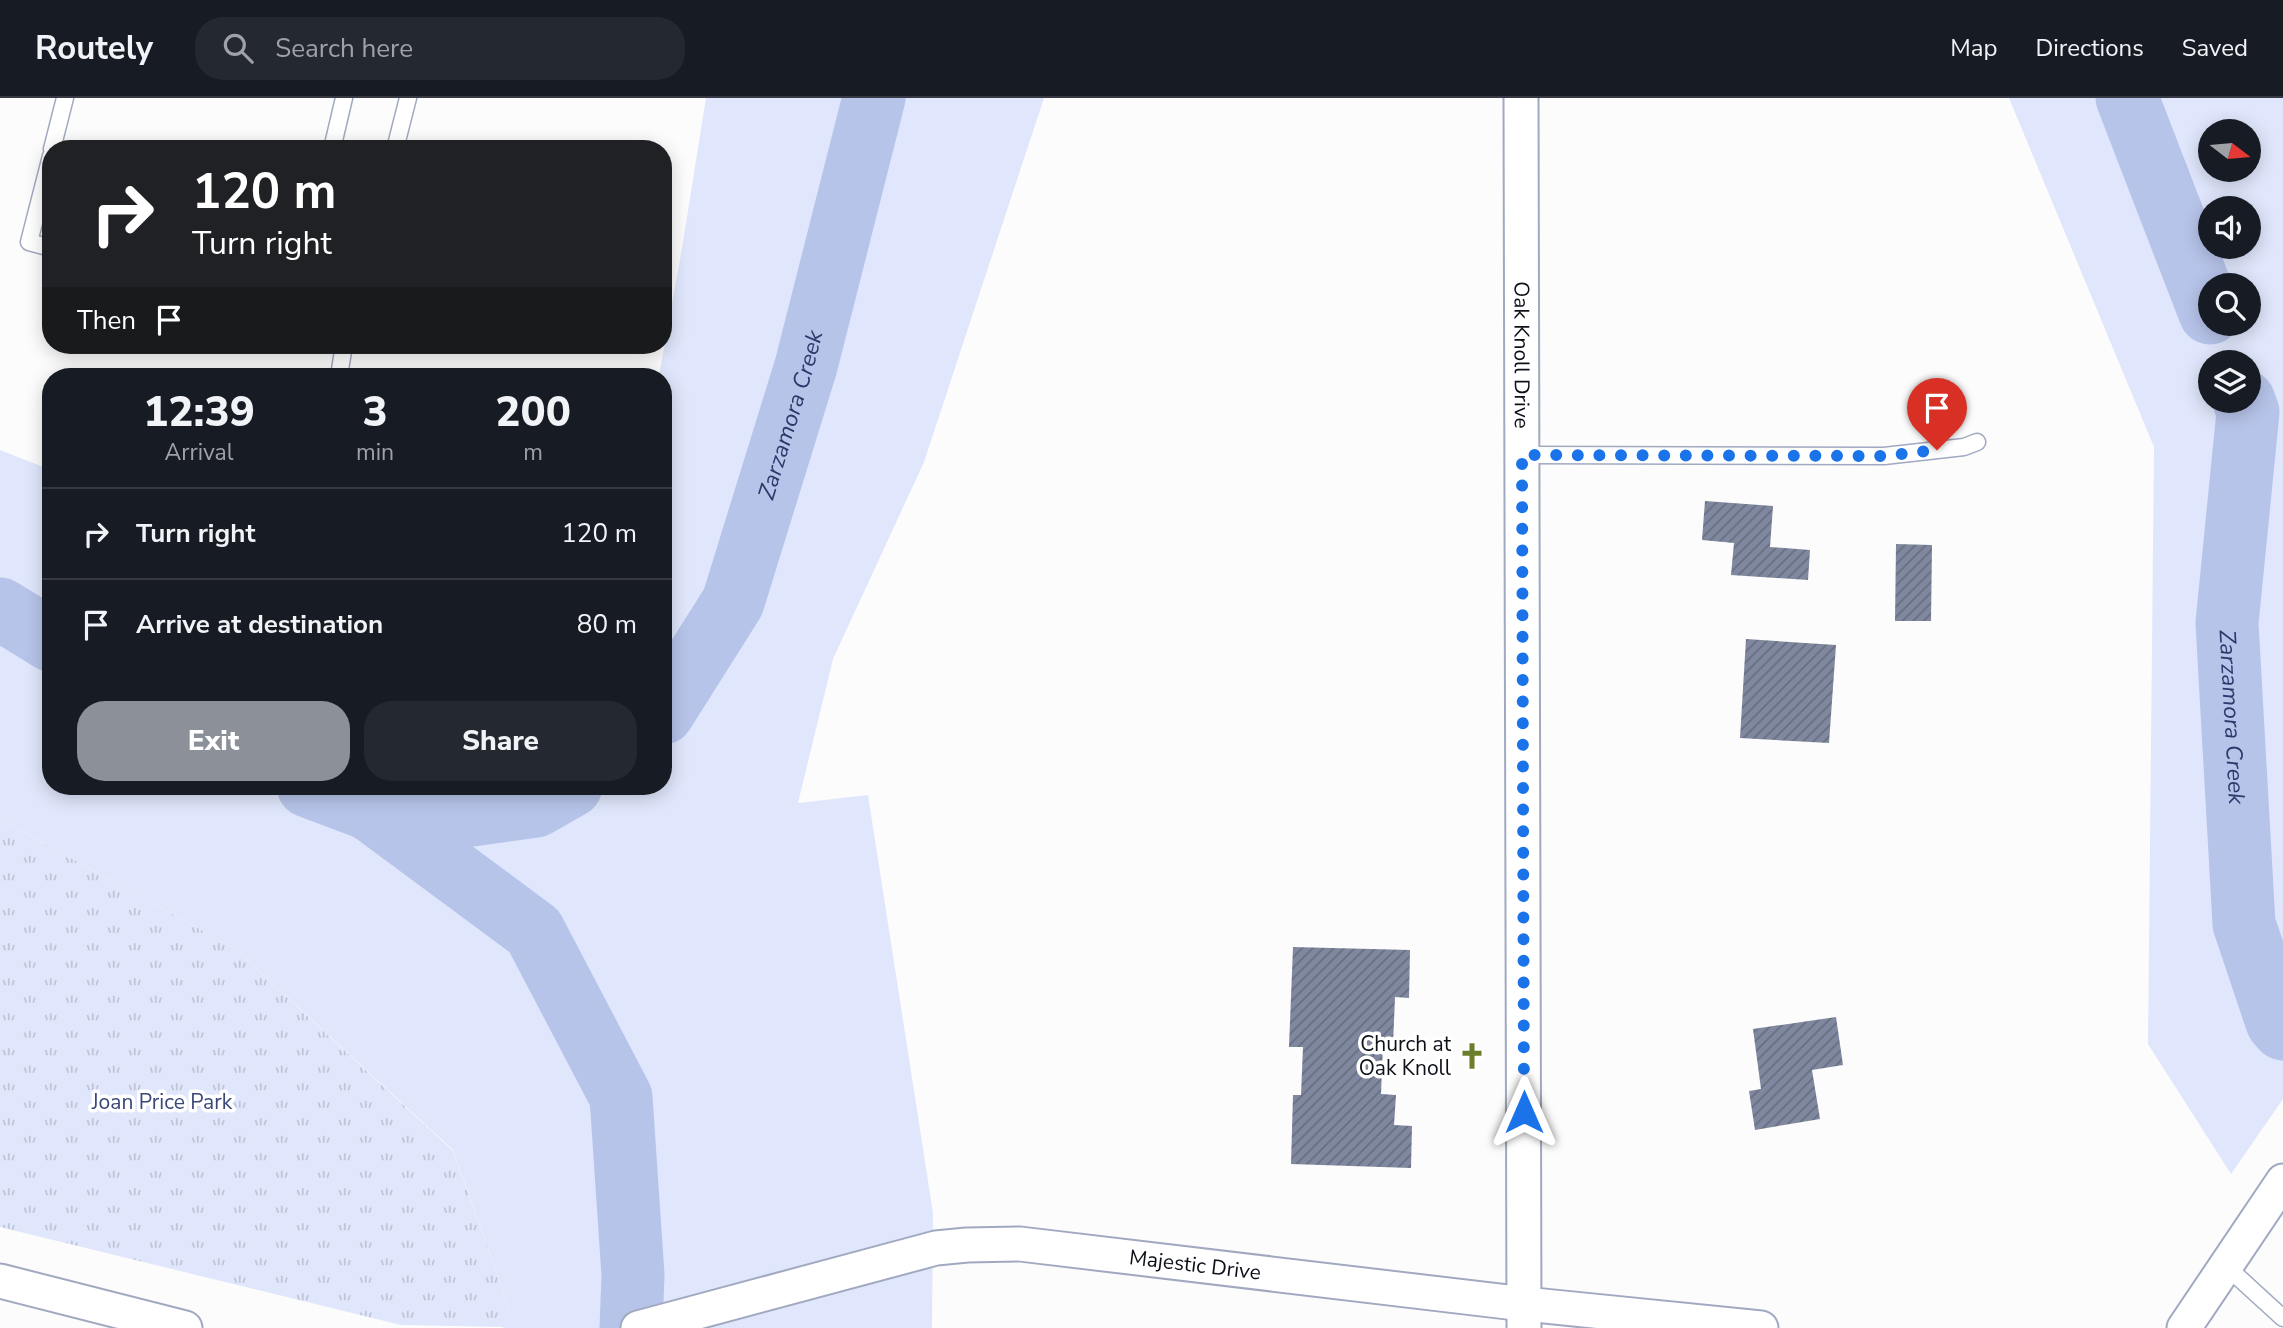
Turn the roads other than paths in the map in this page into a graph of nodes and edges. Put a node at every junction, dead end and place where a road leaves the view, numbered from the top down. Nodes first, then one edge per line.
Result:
1 (65, 98) edge
2 (344, 98) edge
3 (408, 98) edge
4 (1521, 98) edge
5 (54, 140) edge
6 (333, 140) edge
7 (397, 140) edge
8 (42, 191) edge
9 (42, 246) edge
10 (1977, 442) dead end
11 (1522, 455) junction
12 (2283, 1181) edge
13 (2226, 1266) junction
14 (0, 1281) edge
15 (1524, 1316) edge
16 (92, 1317) edge
17 (2283, 1318) edge
18 (185, 1328) edge
19 (638, 1328) edge
20 (1761, 1328) edge
21 (2184, 1328) edge

1 - 5 lane
2 - 6 lane
3 - 7 lane
4 - 11 street, Oak Knoll Drive
8 - 9 lane
10 - 11 lane
11 - 15 street, Oak Knoll Drive
12 - 13 street
13 - 17 lane
13 - 21 street
14 - 16 street
15 - 19 street, Majestic Drive
15 - 20 street, Majestic Drive
16 - 18 street

